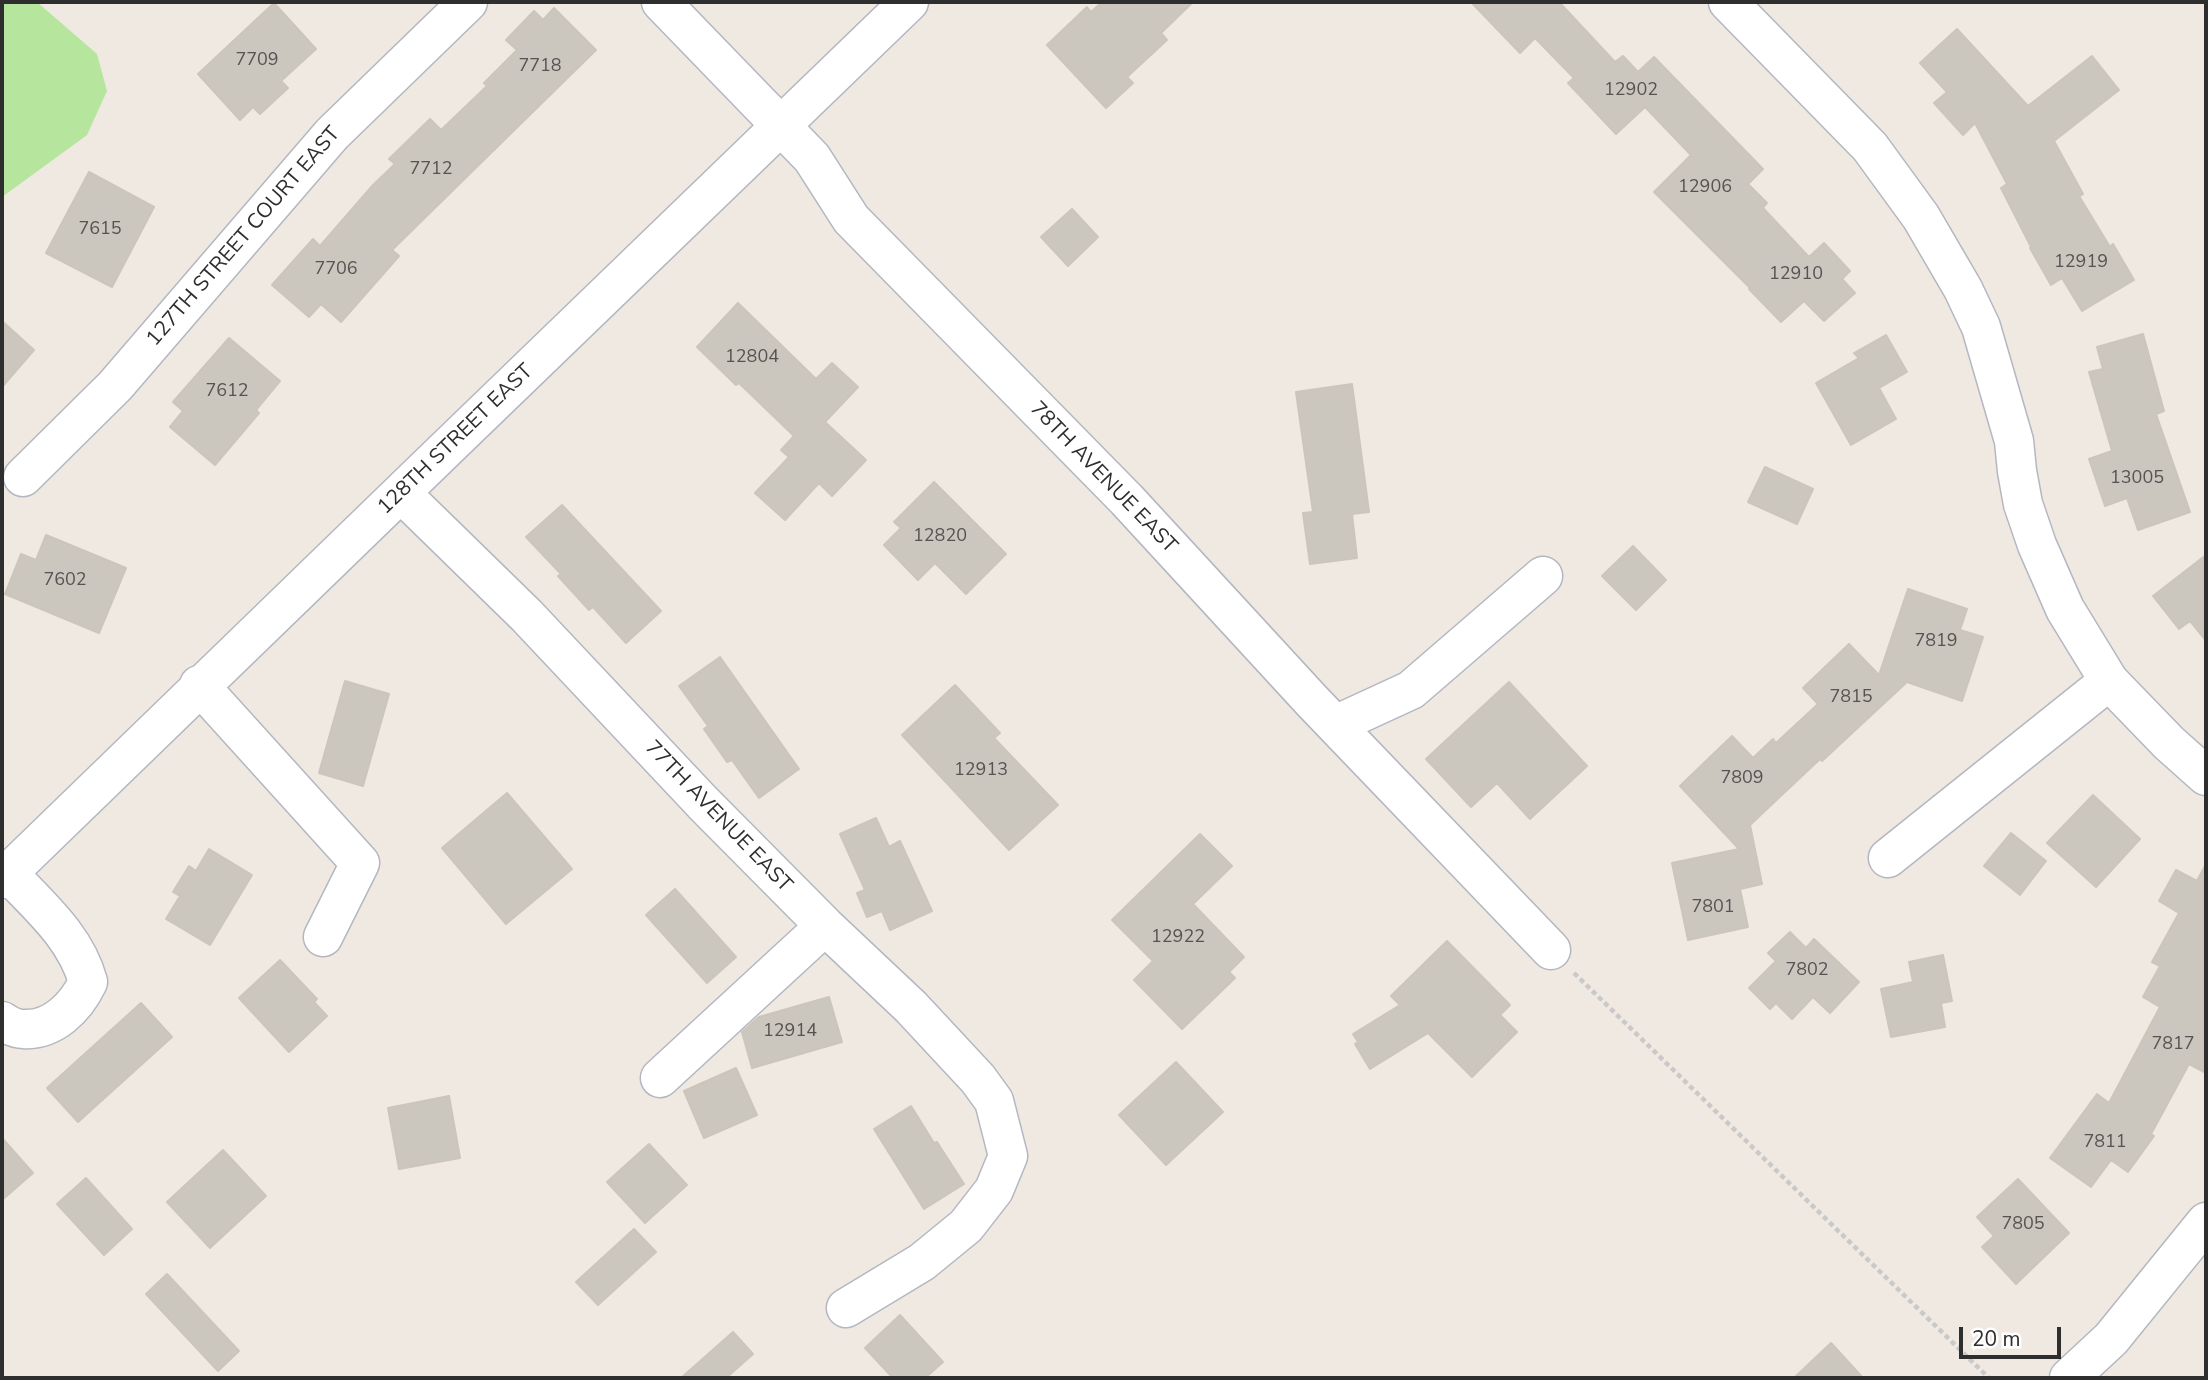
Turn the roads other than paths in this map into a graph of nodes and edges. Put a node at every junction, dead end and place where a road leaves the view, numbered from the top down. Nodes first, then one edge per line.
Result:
1 (468, 2) edge
2 (662, 2) edge
3 (909, 2) edge
4 (1727, 2) edge
5 (781, 126) junction
6 (23, 477) dead end
7 (401, 493) junction
8 (1544, 576) dead end
9 (2109, 681) junction
10 (199, 685) junction
11 (1335, 725) junction
12 (2206, 776) edge
13 (1888, 858) dead end
14 (5, 876) edge
15 (825, 926) junction
16 (323, 937) dead end
17 (1551, 950) road end
18 (2, 1021) edge
19 (660, 1077) dead end
20 (2206, 1222) edge
21 (846, 1308) dead end
22 (2069, 1378) edge

1 - 6 street, 127TH STREET COURT EAST
2 - 5 street, 78TH AVENUE EAST
3 - 5 street, 128TH STREET EAST
4 - 9 street
5 - 7 street, 128TH STREET EAST
5 - 11 street, 78TH AVENUE EAST
7 - 10 street, 128TH STREET EAST
7 - 15 street, 77TH AVENUE EAST
8 - 11 street
9 - 12 street
9 - 13 street
10 - 14 street, 128TH STREET EAST
10 - 16 street
11 - 17 street, 78TH AVENUE EAST
14 - 18 street
15 - 19 street
15 - 21 street, 77TH AVENUE EAST
20 - 22 street

